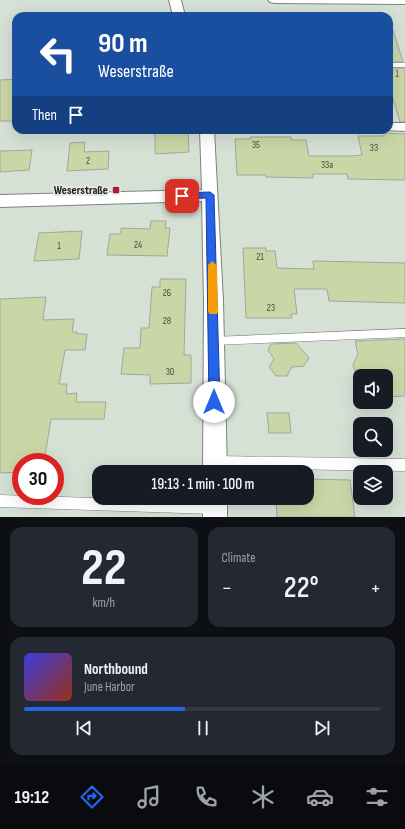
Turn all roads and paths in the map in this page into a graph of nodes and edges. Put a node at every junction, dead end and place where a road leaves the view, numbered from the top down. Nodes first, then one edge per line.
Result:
1 (175, 0) edge
2 (274, 0) edge
3 (403, 3) edge
4 (178, 12) edge
5 (393, 65) edge
6 (405, 65) edge
7 (393, 127) edge
8 (405, 127) edge
9 (207, 134) edge
10 (210, 195) junction
11 (0, 202) edge
12 (405, 333) edge
13 (214, 341) junction
14 (405, 464) edge
15 (215, 465) edge
16 (314, 465) edge
17 (0, 501) edge
18 (215, 508) edge

1 - 4 street
2 - 3 street
5 - 6 lane
7 - 8 street
9 - 10 street
10 - 11 street
10 - 13 street
12 - 13 lane
13 - 15 street
14 - 16 lane
17 - 18 lane

